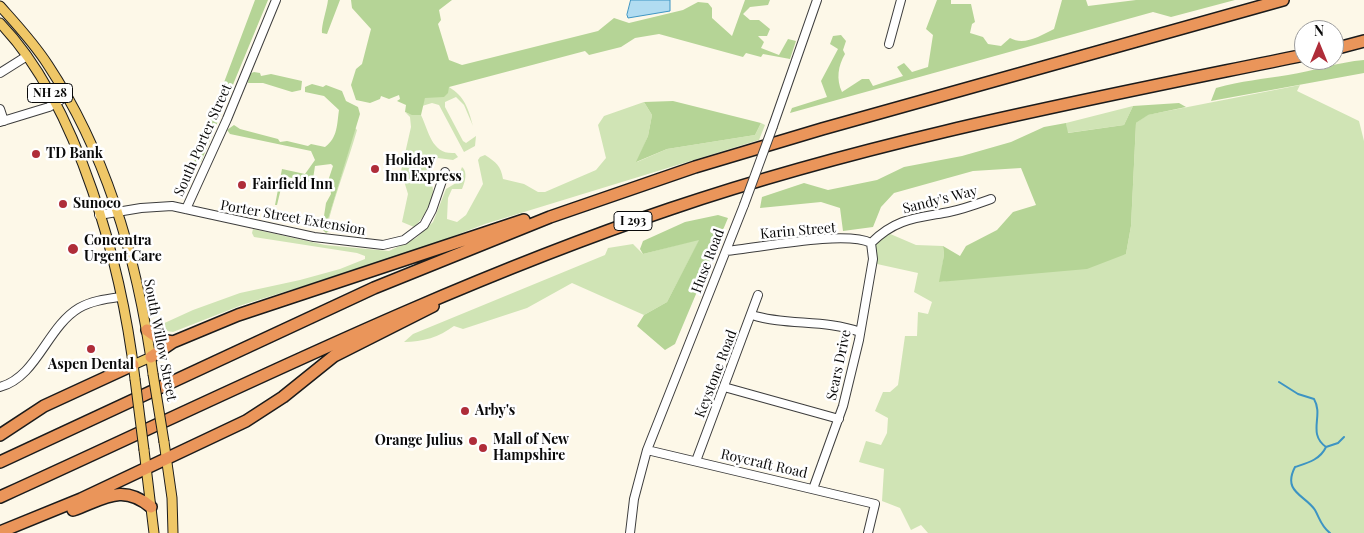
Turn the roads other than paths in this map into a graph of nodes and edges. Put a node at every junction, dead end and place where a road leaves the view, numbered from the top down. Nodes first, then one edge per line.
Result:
1 (276, 0) edge
2 (817, 0) edge
3 (901, 0) edge
4 (1283, 0) edge
5 (0, 6) edge
6 (0, 23) edge
7 (0, 28) edge
8 (9, 32) junction
9 (1364, 43) edge
10 (889, 44) dead end
11 (1344, 47) edge
12 (27, 56) junction
13 (1294, 57) edge
14 (0, 73) edge
15 (67, 96) junction
16 (56, 103) junction
17 (0, 109) edge
18 (2, 122) edge
19 (445, 172) dead end
20 (626, 190) junction
21 (991, 199) dead end
22 (186, 209) junction
23 (117, 211) junction
24 (99, 215) junction
25 (871, 243) junction
26 (726, 251) junction
27 (482, 278) junction
28 (758, 295) dead end
29 (120, 297) junction
30 (752, 315) junction
31 (147, 330) junction
32 (860, 332) junction
33 (174, 342) junction
34 (151, 357) junction
35 (133, 365) junction
36 (0, 387) edge
37 (724, 387) junction
38 (839, 419) junction
39 (0, 435) edge
40 (647, 450) junction
41 (167, 458) junction
42 (696, 461) junction
43 (0, 462) edge
44 (146, 468) junction
45 (813, 489) junction
46 (0, 497) edge
47 (151, 506) junction
48 (1, 532) edge
49 (154, 533) edge
50 (173, 533) edge
51 (630, 533) edge
52 (868, 533) edge

1 - 22 street, South Porter Street
2 - 26 street, Huse Road, bridge
3 - 10 street
4 - 20 highway, I 293
5 - 15 main road, South Willow Street / NH 28
6 - 8 main road, NH 28
7 - 8 main road
8 - 12 main road, NH 28
9 - 11 highway
12 - 14 street
12 - 16 main road, NH 28
13 - 27 highway, I 293
15 - 16 street
15 - 23 main road, South Willow Street / NH 28
16 - 18 street
16 - 24 main road, NH 28
17 - 18 street
19 - 22 street, Porter Street Extension
20 - 33 highway
20 - 43 highway, I 293
21 - 25 street, Sandy's Way
22 - 23 street, South Porter Street
23 - 24 street, South Porter Street
23 - 31 main road, South Willow Street / NH 28
24 - 29 main road, NH 28
25 - 26 street, Karin Street
25 - 32 street, Sears Drive
26 - 40 street, Huse Road
27 - 41 highway
27 - 46 highway, I 293
28 - 30 street, Keystone Road
29 - 35 main road, NH 28
29 - 36 street
30 - 32 street
30 - 37 street, Keystone Road
31 - 33 highway
31 - 34 main road, South Willow Street / NH 28
32 - 38 street, Sears Drive
33 - 34 highway
34 - 35 main road
34 - 41 main road, South Willow Street / NH 28, bridge
35 - 39 highway
35 - 44 main road, NH 28, bridge
37 - 38 street
37 - 42 street, Keystone Road
38 - 45 street, Sears Drive
40 - 42 street, Roycraft Road
40 - 51 street, Huse Road
41 - 44 highway
41 - 50 main road, South Willow Street / NH 28
42 - 45 street, Roycraft Road
44 - 47 main road, NH 28
44 - 48 highway
45 - 52 street, Roycraft Road
47 - 48 highway
47 - 49 main road, NH 28

